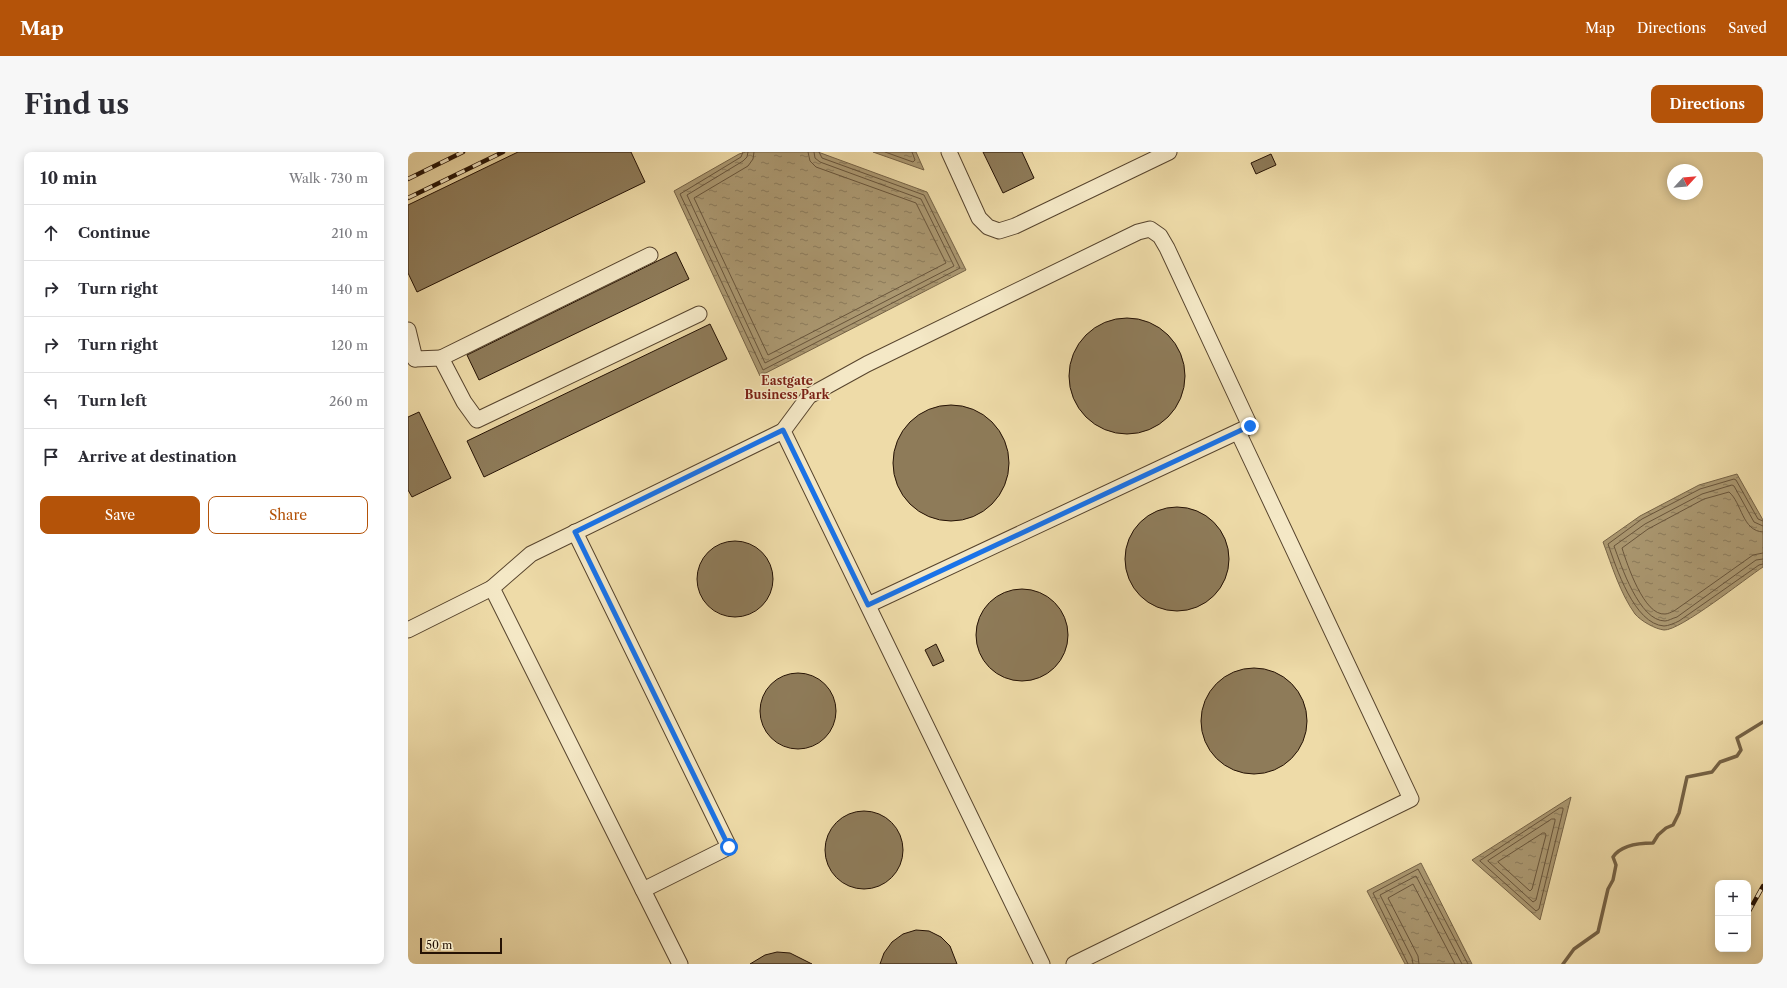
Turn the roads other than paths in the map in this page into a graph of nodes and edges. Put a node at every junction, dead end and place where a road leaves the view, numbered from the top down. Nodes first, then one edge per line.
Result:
1 (948, 152) edge
2 (1169, 152) edge
3 (650, 255) dead end
4 (699, 314) dead end
5 (408, 330) edge
6 (441, 358) junction
7 (412, 363) edge
8 (783, 430) junction
9 (1238, 432) junction
10 (575, 532) junction
11 (492, 588) junction
12 (868, 605) junction
13 (408, 630) edge
14 (643, 890) junction
15 (680, 964) edge
16 (1042, 964) edge
17 (1074, 964) edge

1 - 2 street
3 - 6 street
4 - 6 street
5 - 7 street
6 - 7 street
8 - 9 street
8 - 10 street
8 - 12 street
9 - 12 street
9 - 17 street
10 - 11 street
10 - 14 street
11 - 13 street
11 - 14 street
12 - 16 street
14 - 15 street

